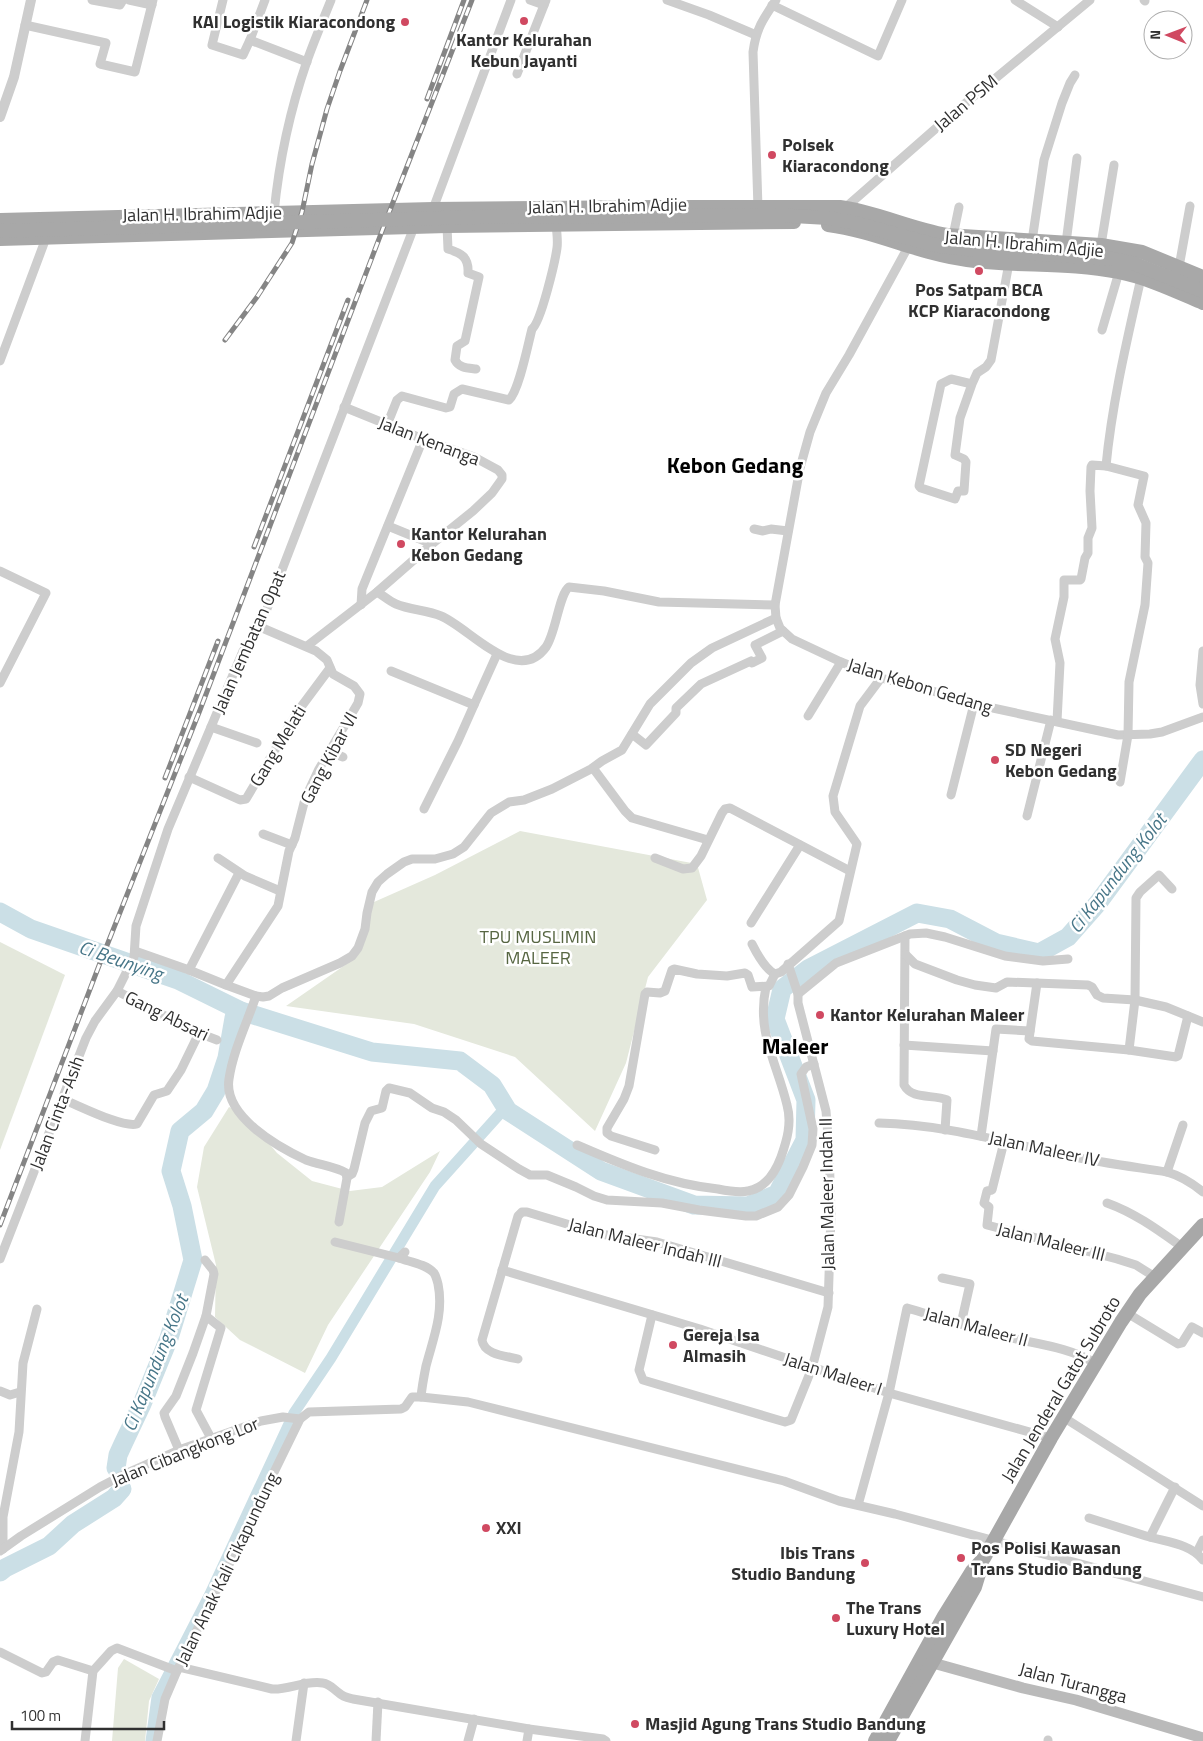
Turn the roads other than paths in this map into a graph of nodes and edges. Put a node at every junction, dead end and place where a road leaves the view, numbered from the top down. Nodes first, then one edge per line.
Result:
1 (31, 0) edge
2 (92, 0) edge
3 (124, 0) edge
4 (130, 0) edge
5 (223, 0) edge
6 (265, 0) edge
7 (331, 0) edge
8 (512, 0) edge
9 (530, 0) edge
10 (667, 0) edge
11 (902, 0) edge
12 (1015, 0) edge
13 (1090, 0) edge
14 (153, 2) edge
15 (545, 3) edge
16 (774, 3) edge
17 (25, 25) junction
18 (1058, 27) junction
19 (756, 35) junction
20 (250, 40) junction
21 (306, 62) junction
22 (518, 74) dead end
23 (1075, 75) dead end
24 (0, 117) edge
25 (1077, 158) dead end
26 (1114, 165) dead end
27 (1190, 206) dead end
28 (959, 207) dead end
29 (433, 209) junction
30 (847, 209) junction
31 (317, 212) junction
32 (767, 212) junction
33 (274, 213) junction
34 (138, 216) junction
35 (0, 220) edge
36 (556, 225) junction
37 (447, 226) junction
38 (836, 226) junction
39 (414, 227) junction
40 (317, 230) junction
41 (853, 230) junction
42 (0, 231) edge
43 (138, 234) junction
44 (953, 236) junction
45 (46, 238) junction
46 (0, 239) edge
47 (1032, 241) junction
48 (1066, 243) junction
49 (1101, 245) junction
50 (908, 247) junction
51 (1009, 263) junction
52 (1179, 268) junction
53 (1119, 272) junction
54 (1141, 278) junction
55 (1203, 278) edge
56 (1203, 291) edge
57 (1203, 303) edge
58 (1102, 330) dead end
59 (0, 361) edge
60 (476, 369) dead end
61 (972, 384) junction
62 (344, 407) junction
63 (387, 425) junction
64 (423, 439) junction
65 (1106, 466) junction
66 (388, 526) junction
67 (754, 529) dead end
68 (788, 531) junction
69 (432, 544) junction
70 (1, 573) edge
71 (377, 592) junction
72 (361, 605) junction
73 (775, 605) junction
74 (776, 618) junction
75 (260, 627) junction
76 (783, 631) junction
77 (307, 646) junction
78 (1203, 651) edge
79 (497, 654) junction
80 (841, 662) junction
81 (330, 668) junction
82 (391, 672) dead end
83 (881, 678) junction
84 (0, 683) edge
85 (974, 704) junction
86 (1203, 704) edge
87 (474, 705) junction
88 (808, 716) dead end
89 (1203, 717) edge
90 (1054, 721) junction
91 (211, 727) junction
92 (632, 734) junction
93 (1128, 735) junction
94 (257, 743) dead end
95 (330, 752) junction
96 (343, 757) dead end
97 (593, 768) junction
98 (189, 777) junction
99 (1120, 782) dead end
100 (951, 795) dead end
101 (424, 809) dead end
102 (1027, 816) dead end
103 (264, 834) dead end
104 (708, 840) junction
105 (292, 845) junction
106 (800, 845) junction
107 (218, 858) dead end
108 (655, 858) dead end
109 (850, 871) junction
110 (239, 873) junction
111 (280, 890) junction
112 (1172, 890) dead end
113 (751, 923) dead end
114 (905, 936) junction
115 (752, 944) dead end
116 (134, 954) junction
117 (906, 954) junction
118 (1068, 959) dead end
119 (788, 966) junction
120 (189, 970) junction
121 (126, 974) joint
122 (775, 974) junction
123 (1037, 983) junction
124 (226, 986) junction
125 (766, 987) junction
126 (117, 991) junction
127 (798, 994) junction
128 (255, 998) junction
129 (1135, 1000) junction
130 (1188, 1016) junction
131 (1203, 1022) edge
132 (1030, 1031) junction
133 (199, 1033) junction
134 (217, 1040) dead end
135 (904, 1044) junction
136 (1129, 1050) junction
137 (994, 1051) junction
138 (814, 1064) junction
139 (62, 1099) junction
140 (879, 1123) dead end
141 (1184, 1125) dead end
142 (945, 1130) junction
143 (981, 1136) junction
144 (1004, 1142) junction
145 (577, 1145) dead end
146 (655, 1150) dead end
147 (1167, 1172) junction
148 (347, 1177) junction
149 (1203, 1192) edge
150 (1107, 1203) dead end
151 (339, 1222) dead end
152 (1203, 1225) edge
153 (335, 1242) dead end
154 (1182, 1247) junction
155 (0, 1259) edge
156 (208, 1263) dead end
157 (502, 1270) junction
158 (1150, 1274) junction
159 (942, 1278) dead end
160 (829, 1293) junction
161 (37, 1309) dead end
162 (1127, 1313) junction
163 (652, 1315) junction
164 (206, 1316) junction
165 (962, 1324) junction
166 (1203, 1333) edge
167 (518, 1359) dead end
168 (1095, 1363) junction
169 (812, 1368) junction
170 (0, 1391) edge
171 (20, 1392) junction
172 (890, 1393) junction
173 (421, 1397) junction
174 (294, 1418) junction
175 (1063, 1418) junction
176 (211, 1438) junction
177 (1050, 1438) junction
178 (179, 1450) junction
179 (1175, 1488) junction
180 (858, 1506) junction
181 (1203, 1506) edge
182 (1090, 1518) dead end
183 (1150, 1537) junction
184 (1203, 1540) edge
185 (994, 1541) junction
186 (1, 1550) edge
187 (1200, 1556) edge
188 (984, 1558) junction
189 (1203, 1597) edge
190 (0, 1652) edge
191 (933, 1663) junction
192 (177, 1669) junction
193 (93, 1671) junction
194 (304, 1683) junction
195 (378, 1702) junction
196 (474, 1719) junction
197 (529, 1729) junction
198 (1184, 1737) edge
199 (1203, 1738) edge
200 (85, 1741) edge
201 (157, 1741) edge
202 (296, 1741) edge
203 (376, 1741) edge
204 (468, 1741) edge
205 (528, 1741) edge
206 (606, 1741) edge
207 (875, 1741) edge
208 (888, 1741) edge

1 - 17 street
2 - 3 street
4 - 14 street
5 - 20 street
6 - 20 street
7 - 21 street
8 - 29 street
9 - 15 street
10 - 19 street
11 - 16 street
12 - 18 street
13 - 18 street, Jalan PSM
14 - 17 street
15 - 22 street
16 - 19 street
17 - 24 street
18 - 30 street, Jalan PSM
19 - 32 street
20 - 21 street
21 - 33 street
23 - 47 street
25 - 48 street
26 - 49 street
27 - 52 street
28 - 44 street
29 - 31 main road, Jalan H. Ibrahim Adjie
29 - 32 main road, Jalan H. Ibrahim Adjie
30 - 32 main road, Jalan H. Ibrahim Adjie
30 - 38 main road
30 - 41 main road
30 - 44 main road, Jalan H. Ibrahim Adjie
31 - 33 main road, Jalan H. Ibrahim Adjie
31 - 40 main road
32 - 36 main road, Jalan H. Ibrahim Adjie
32 - 38 main road, Jalan H. Ibrahim Adjie
33 - 34 main road, Jalan H. Ibrahim Adjie
34 - 35 main road, Jalan H. Ibrahim Adjie
34 - 43 main road
36 - 37 main road, Jalan H. Ibrahim Adjie
36 - 63 street
37 - 39 main road, Jalan H. Ibrahim Adjie
37 - 60 street
38 - 41 main road, Jalan H. Ibrahim Adjie
39 - 40 main road, Jalan H. Ibrahim Adjie
39 - 62 street, Jalan Jembatan Opat
40 - 43 main road, Jalan H. Ibrahim Adjie
41 - 50 main road, Jalan H. Ibrahim Adjie
42 - 56 main road, bridge
43 - 45 main road, Jalan H. Ibrahim Adjie
44 - 47 main road, Jalan H. Ibrahim Adjie
45 - 46 main road, Jalan H. Ibrahim Adjie
45 - 59 street
47 - 48 main road, Jalan H. Ibrahim Adjie
48 - 49 main road, Jalan H. Ibrahim Adjie
49 - 52 main road, Jalan H. Ibrahim Adjie
50 - 51 main road, Jalan H. Ibrahim Adjie
50 - 68 street, Jalan Kebon Gedang
51 - 53 main road, Jalan H. Ibrahim Adjie
51 - 61 street
52 - 55 main road, Jalan H. Ibrahim Adjie
53 - 54 main road, Jalan H. Ibrahim Adjie
53 - 58 street
54 - 57 main road, Jalan H. Ibrahim Adjie
54 - 65 street
61 - 61 street
62 - 63 street, Jalan Kenanga
62 - 75 street, Jalan Jembatan Opat
63 - 64 street, Jalan Kenanga
64 - 66 street
64 - 69 street, Jalan Kenanga
65 - 90 street
65 - 93 street
66 - 69 street
66 - 72 street
67 - 68 street
68 - 73 street, Jalan Kebon Gedang
69 - 71 street
70 - 84 street
71 - 72 street
71 - 79 street
72 - 77 street
73 - 74 street, Jalan Kebon Gedang
73 - 79 street
74 - 76 street, Jalan Kebon Gedang
74 - 92 street
75 - 77 street
75 - 91 street, Jalan Jembatan Opat
76 - 80 street, Jalan Kebon Gedang
76 - 92 street
77 - 81 street
78 - 86 street
79 - 87 street
80 - 83 street, Jalan Kebon Gedang
80 - 88 street
81 - 95 street, Gang Kibar VI
81 - 98 street, Gang Melati
82 - 87 street
83 - 85 street, Jalan Kebon Gedang
83 - 109 street
85 - 90 street, Jalan Kebon Gedang
85 - 100 street
87 - 101 street
89 - 93 street, Jalan Kebon Gedang
90 - 93 street, Jalan Kebon Gedang
90 - 102 street
91 - 94 street
91 - 98 street, Jalan Jembatan Opat
92 - 97 street
93 - 99 street
95 - 96 street
95 - 105 street, Gang Kibar VI
97 - 104 street
97 - 128 street
98 - 116 street, Jalan Jembatan Opat
103 - 105 street
104 - 106 street
104 - 108 street
105 - 111 street, Gang Kibar VI
106 - 109 street
106 - 113 street
107 - 110 street
109 - 119 street
110 - 111 street
110 - 120 street
111 - 124 street, Gang Kibar VI
112 - 129 street
114 - 117 street
114 - 118 street
114 - 127 street
115 - 122 street
116 - 120 street
116 - 121 street, Jalan Jembatan Opat
117 - 123 street
117 - 135 street
119 - 122 street
119 - 127 street, Jalan Maleer Indah II
120 - 124 street
121 - 126 street, Jalan Cinta-Asih
122 - 125 street
123 - 129 street
123 - 132 street
124 - 128 street
125 - 145 street
125 - 146 street
126 - 133 street, Gang Absari
126 - 139 street, Jalan Cinta-Asih
127 - 138 street, Jalan Maleer Indah II
128 - 148 street
129 - 130 street
129 - 136 street
130 - 131 street
130 - 136 street
132 - 136 street
132 - 137 street
133 - 134 street, Gang Absari
133 - 139 street
135 - 137 street
135 - 142 street
137 - 143 street
138 - 148 street
138 - 160 street, Jalan Maleer Indah II
139 - 155 street, Jalan Cinta-Asih
140 - 142 street, Jalan Maleer IV
141 - 147 street
142 - 143 street, Jalan Maleer IV
143 - 144 street, Jalan Maleer IV
144 - 147 street, Jalan Maleer IV
144 - 158 street, Jalan Maleer III
147 - 149 street, Jalan Maleer IV
148 - 151 street
150 - 154 street
152 - 154 main road, Jalan Jenderal Gatot Subroto
153 - 173 street
154 - 158 main road, Jalan Jenderal Gatot Subroto
156 - 164 street
157 - 160 street, Jalan Maleer Indah III
157 - 163 street, Jalan Maleer I
157 - 167 street
158 - 162 main road, Jalan Jenderal Gatot Subroto
159 - 165 street
160 - 169 street, Jalan Maleer Indah II
161 - 171 street
162 - 166 street
162 - 168 main road, Jalan Jenderal Gatot Subroto
163 - 169 street, Jalan Maleer I
163 - 169 street, Jalan Maleer Indah II
164 - 176 street
164 - 178 street
165 - 168 street, Jalan Maleer II
165 - 172 street, Jalan Maleer II
168 - 175 main road, Jalan Jenderal Gatot Subroto
169 - 172 street, Jalan Maleer I
170 - 171 street
171 - 186 street
172 - 177 street, Jalan Maleer I
172 - 180 street, Jalan Maleer II
173 - 174 street
173 - 180 street
174 - 176 street, Jalan Cibangkong Lor
174 - 192 street, Jalan Anak Kali Cikapundung
175 - 177 main road, Jalan Jenderal Gatot Subroto
175 - 179 street
176 - 178 street, Jalan Cibangkong Lor
177 - 185 main road, Jalan Jenderal Gatot Subroto
178 - 186 street, Jalan Cibangkong Lor
179 - 181 street
179 - 183 street
180 - 185 street
182 - 183 street
183 - 187 street
184 - 187 street
185 - 188 main road, Jalan Jenderal Gatot Subroto
185 - 189 street
188 - 191 main road, Jalan Jenderal Gatot Subroto
188 - 207 main road, Jalan Jenderal Gatot Subroto
190 - 193 street
191 - 198 main road, Jalan Turangga
191 - 208 main road, Jalan Jenderal Gatot Subroto
192 - 193 street
192 - 194 street
192 - 201 street, Jalan Anak Kali Cikapundung
193 - 200 street
194 - 195 street
194 - 202 street
195 - 196 street
195 - 203 street
196 - 197 street
196 - 204 street
197 - 205 street
197 - 206 street
198 - 199 main road, Jalan Turangga

